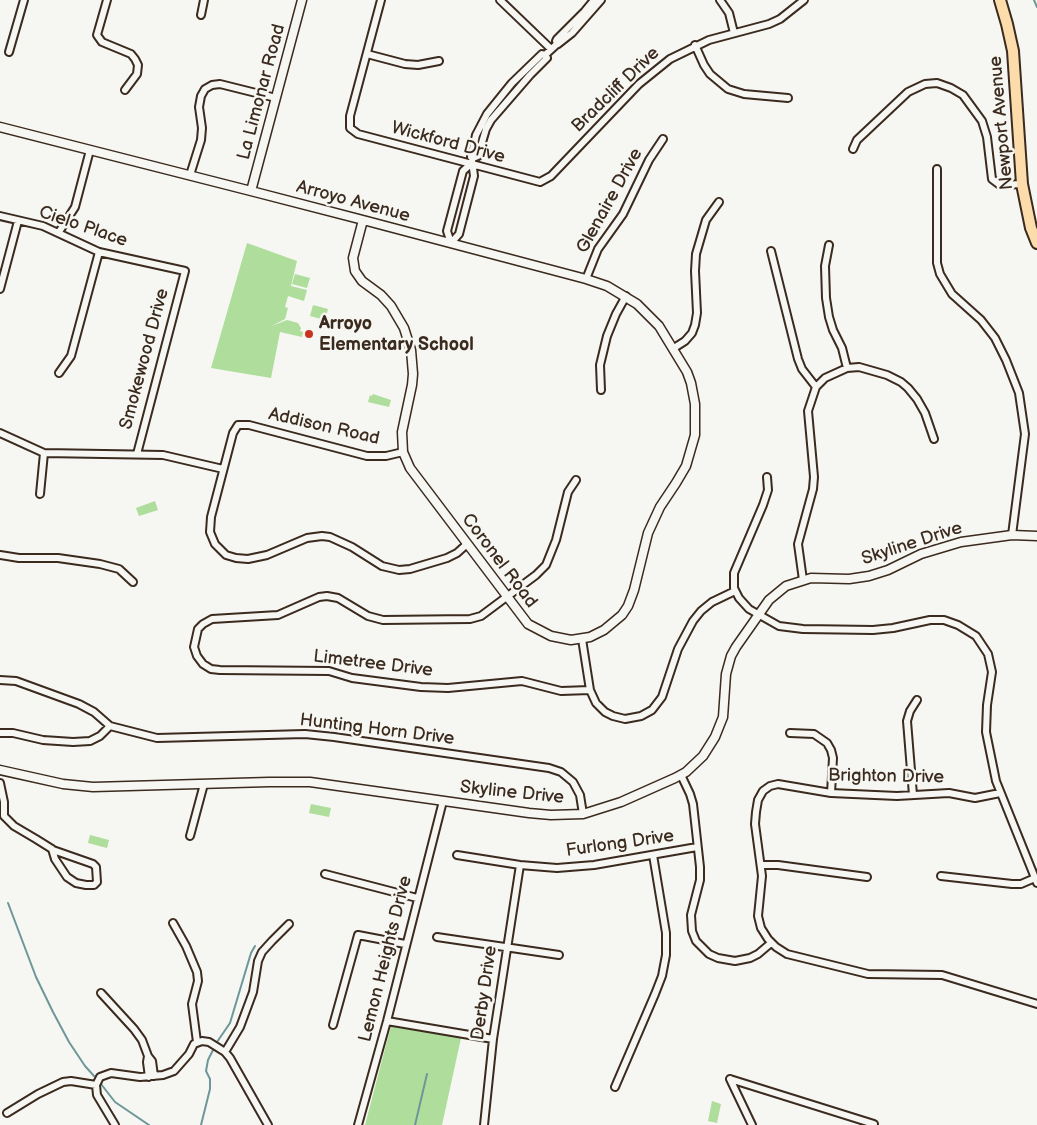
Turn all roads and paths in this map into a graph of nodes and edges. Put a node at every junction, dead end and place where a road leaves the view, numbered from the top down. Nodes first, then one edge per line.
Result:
1 (24, 0) edge
2 (107, 0) edge
3 (204, 0) edge
4 (302, 0) edge
5 (381, 0) edge
6 (500, 0) edge
7 (594, 0) edge
8 (601, 0) edge
9 (720, 0) edge
10 (804, 0) edge
11 (1000, 0) edge
12 (201, 15) dead end
13 (734, 33) junction
14 (557, 44) junction
15 (695, 45) junction
16 (551, 49) junction
17 (9, 52) dead end
18 (367, 54) junction
19 (439, 60) dead end
20 (125, 90) dead end
21 (276, 98) junction
22 (788, 98) dead end
23 (0, 127) edge
24 (663, 139) dead end
25 (853, 149) dead end
26 (90, 150) junction
27 (473, 161) junction
28 (937, 169) dead end
29 (190, 175) junction
30 (540, 182) joint
31 (1022, 184) junction
32 (252, 191) junction
33 (719, 202) dead end
34 (0, 216) edge
35 (362, 220) junction
36 (18, 221) junction
37 (59, 232) junction
38 (451, 243) junction
39 (1037, 243) edge
40 (829, 245) dead end
41 (771, 251) dead end
42 (100, 252) junction
43 (185, 271) joint
44 (586, 279) junction
45 (0, 289) edge
46 (626, 296) junction
47 (674, 348) junction
48 (847, 368) junction
49 (58, 372) dead end
50 (816, 387) junction
51 (601, 390) dead end
52 (0, 433) edge
53 (934, 439) dead end
54 (403, 452) junction
55 (44, 453) junction
56 (137, 454) junction
57 (223, 469) junction
58 (767, 477) dead end
59 (576, 480) dead end
60 (40, 494) dead end
61 (1012, 535) junction
62 (1037, 536) edge
63 (467, 544) junction
64 (0, 555) edge
65 (803, 580) junction
66 (133, 582) dead end
67 (735, 591) junction
68 (508, 598) junction
69 (758, 615) junction
70 (582, 639) junction
71 (0, 680) edge
72 (590, 690) junction
73 (917, 700) dead end
74 (110, 726) junction
75 (0, 733) edge
76 (790, 733) dead end
77 (0, 770) edge
78 (680, 775) junction
79 (0, 783) edge
80 (204, 784) junction
81 (831, 793) junction
82 (1000, 793) junction
83 (913, 795) junction
84 (443, 801) junction
85 (583, 814) junction
86 (2, 815) edge
87 (190, 836) dead end
88 (697, 847) junction
89 (52, 849) junction
90 (458, 854) dead end
91 (653, 855) junction
92 (520, 865) junction
93 (761, 865) junction
94 (325, 874) dead end
95 (941, 876) dead end
96 (867, 877) dead end
97 (1036, 881) edge
98 (417, 898) junction
99 (173, 923) dead end
100 (289, 924) dead end
101 (437, 937) dead end
102 (770, 943) junction
103 (405, 944) junction
104 (506, 947) junction
105 (559, 955) dead end
106 (102, 993) dead end
107 (1037, 1004) edge
108 (387, 1021) junction
109 (333, 1025) dead end
110 (493, 1039) junction
111 (197, 1042) junction
112 (225, 1052) junction
113 (152, 1076) junction
114 (96, 1085) junction
115 (615, 1088) dead end
116 (7, 1113) dead end
117 (874, 1124) edge
118 (115, 1125) edge
119 (268, 1125) edge
120 (358, 1125) edge
121 (484, 1125) edge
122 (752, 1125) edge

1 - 17 street
2 - 20 street
3 - 12 street
4 - 21 street, La Limonar Road
5 - 18 street
6 - 16 street
7 - 14 street
8 - 14 street
9 - 13 street
10 - 13 street, Bradcliff Drive
11 - 31 main road, Newport Avenue
13 - 15 street, Bradcliff Drive
14 - 16 street
15 - 22 street
15 - 30 street, Bradcliff Drive
16 - 27 street
18 - 19 street
18 - 27 street, Wickford Drive
21 - 29 street
21 - 32 street, La Limonar Road
23 - 26 street, Arroyo Avenue
24 - 44 street, Glenaire Drive
25 - 31 street
26 - 29 street, Arroyo Avenue
26 - 37 street
27 - 30 street, Wickford Drive
27 - 38 street
27 - 38 street
28 - 61 street
29 - 32 street, Arroyo Avenue
31 - 39 main road, Newport Avenue
32 - 35 street, Arroyo Avenue
33 - 47 street
34 - 36 street, Cielo Place
35 - 38 street, Arroyo Avenue
35 - 54 street, Coronel Road
36 - 37 street, Cielo Place
36 - 45 street
37 - 42 street, Cielo Place
38 - 44 street, Arroyo Avenue
40 - 48 street
41 - 50 street
42 - 43 street, Cielo Place
42 - 49 street
43 - 56 street, Smokewood Drive
44 - 46 street, Arroyo Avenue
46 - 47 street, Arroyo Avenue
46 - 51 street
47 - 70 street, Coronel Road
48 - 50 street
48 - 53 street
50 - 65 street
52 - 55 street
54 - 57 street, Addison Road
54 - 63 street, Coronel Road
55 - 56 street
55 - 60 street
56 - 57 street
57 - 63 street
58 - 67 street
59 - 68 street
61 - 62 street, Skyline Drive
61 - 65 street, Skyline Drive
63 - 68 street, Coronel Road
64 - 66 street
65 - 69 street, Skyline Drive
67 - 69 street
67 - 72 street
68 - 70 street, Coronel Road
68 - 72 street, Limetree Drive
69 - 78 street, Skyline Drive
69 - 82 street
70 - 72 street
71 - 74 street
73 - 83 street
74 - 75 street
74 - 85 street, Hunting Horn Drive
76 - 81 street
77 - 80 street, Skyline Drive
78 - 85 street, Skyline Drive
78 - 88 street
79 - 86 street
80 - 84 street, Skyline Drive
80 - 87 street
81 - 83 street, Brighton Drive
81 - 93 street, Brighton Drive
82 - 83 street, Brighton Drive
82 - 97 street
84 - 85 street, Skyline Drive
84 - 98 street, Lemon Heights Drive
86 - 89 street
88 - 91 street, Furlong Drive
88 - 102 street
89 - 89 street
90 - 92 street, Furlong Drive
91 - 92 street, Furlong Drive
91 - 115 street
92 - 104 street, Derby Drive
93 - 96 street
93 - 102 street
94 - 98 street
95 - 97 street
98 - 103 street, Lemon Heights Drive
99 - 111 street
100 - 112 street
101 - 104 street
102 - 107 street
103 - 108 street, Lemon Heights Drive
103 - 109 street
104 - 105 street
104 - 110 street, Derby Drive
106 - 113 street
108 - 110 street
108 - 120 street, Lemon Heights Drive
110 - 121 street, Derby Drive
111 - 112 street
111 - 113 street
112 - 119 street
113 - 114 street
114 - 116 street
114 - 118 street
117 - 122 street

